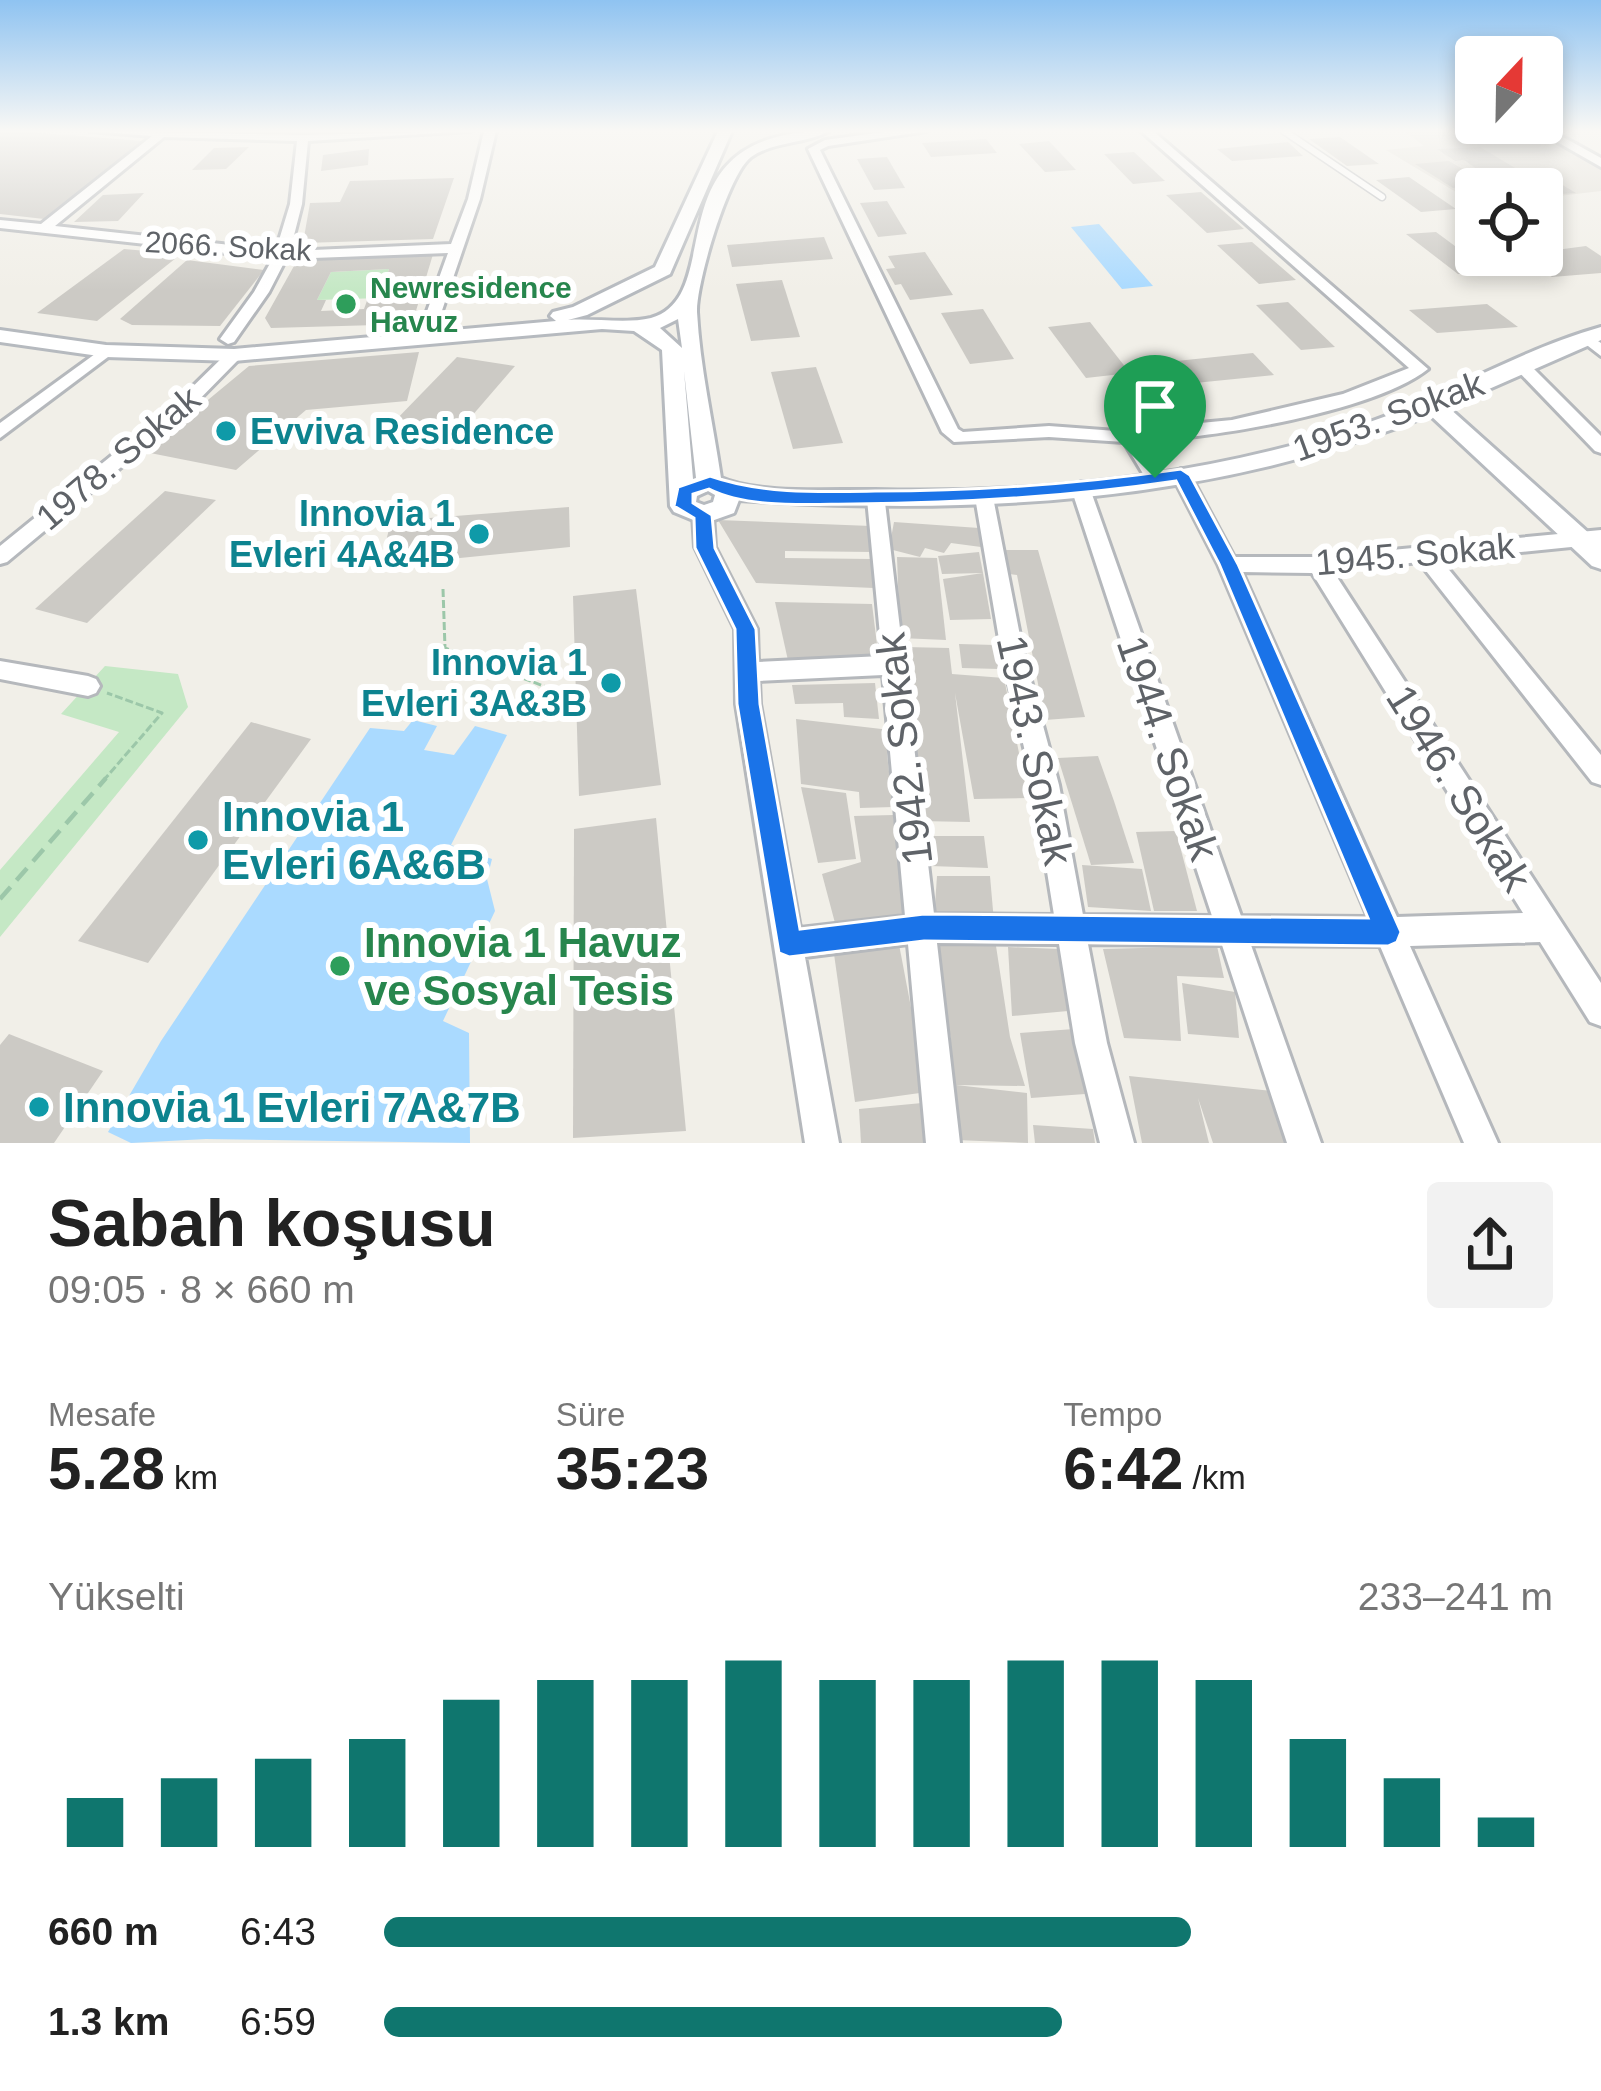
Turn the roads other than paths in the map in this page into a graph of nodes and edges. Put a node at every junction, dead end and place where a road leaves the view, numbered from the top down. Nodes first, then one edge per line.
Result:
1 (99, 184) edge
2 (298, 184) edge
3 (475, 184) edge
4 (702, 184) edge
5 (721, 184) edge
6 (831, 184) edge
7 (1207, 184) edge
8 (1363, 184) edge
9 (1382, 197) dead end
10 (0, 224) edge
11 (42, 230) junction
12 (457, 248) junction
13 (283, 255) junction
14 (657, 275) junction
15 (689, 291) junction
16 (0, 319) edge
17 (635, 324) junction
18 (429, 328) junction
19 (0, 336) edge
20 (135, 337) junction
21 (1597, 341) edge
22 (231, 347) junction
23 (106, 351) junction
24 (1522, 366) junction
25 (1432, 404) junction
26 (0, 432) edge
27 (1129, 436) junction
28 (1601, 447) edge
29 (1168, 477) junction
30 (1081, 488) junction
31 (985, 496) junction
32 (716, 499) junction
33 (877, 499) junction
34 (1591, 538) edge
35 (1425, 555) junction
36 (0, 557) edge
37 (1601, 559) edge
38 (1228, 564) junction
39 (1318, 565) junction
40 (893, 665) junction
41 (0, 670) edge
42 (747, 672) junction
43 (88, 686) road end
44 (1601, 774) edge
45 (1548, 927) junction
46 (924, 928) junction
47 (1072, 930) junction
48 (1230, 931) junction
49 (1388, 932) junction
50 (789, 944) junction
51 (1601, 1011) edge
52 (822, 1143) edge
53 (944, 1143) edge
54 (1117, 1143) edge
55 (1304, 1143) edge
56 (1481, 1143) edge

1 - 11 street
2 - 13 street, 1978. Sokak
3 - 12 street
4 - 14 main road
5 - 15 main road
6 - 27 street
7 - 27 street
8 - 9 lane
10 - 11 street, 2066. Sokak
11 - 13 street, 2066. Sokak
12 - 13 street, 2066. Sokak
12 - 18 street
13 - 22 street, 1978. Sokak
14 - 17 main road
14 - 18 main road
15 - 17 main road
15 - 32 main road
16 - 20 main road
17 - 22 main road
17 - 32 main road
18 - 22 main road
19 - 23 main road
20 - 22 main road
20 - 23 main road
21 - 24 main road, 1953. Sokak
22 - 23 main road
22 - 36 street, 1978. Sokak
23 - 26 street
24 - 25 main road, 1953. Sokak
24 - 28 street
25 - 29 main road, 1953. Sokak
25 - 34 main road
27 - 29 street
29 - 30 main road, 1953. Sokak
29 - 38 street
30 - 31 main road, 1953. Sokak
30 - 48 street, 1944. Sokak
31 - 33 main road, 1953. Sokak
31 - 47 street, 1943. Sokak
32 - 33 main road, 1953. Sokak
32 - 42 street
33 - 40 street, 1942. Sokak
34 - 35 street, 1945. Sokak
34 - 37 main road
35 - 39 street, 1945. Sokak
35 - 44 street
38 - 39 street, 1945. Sokak
38 - 49 street
39 - 45 street, 1946. Sokak
40 - 42 street
40 - 46 street, 1942. Sokak
41 - 43 street
42 - 50 street
45 - 49 street
45 - 51 street, 1946. Sokak
46 - 47 street
46 - 50 street
46 - 53 street, 1942. Sokak
47 - 48 street
47 - 54 street, 1943. Sokak
48 - 49 street
48 - 55 street, 1944. Sokak
49 - 56 street
50 - 52 street

